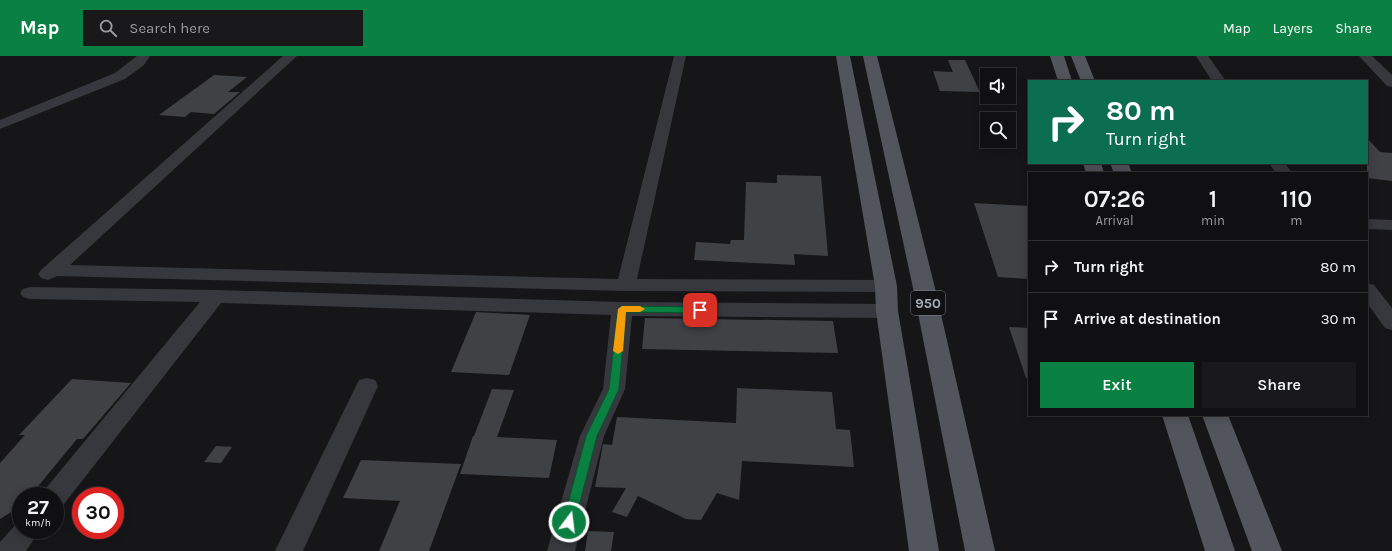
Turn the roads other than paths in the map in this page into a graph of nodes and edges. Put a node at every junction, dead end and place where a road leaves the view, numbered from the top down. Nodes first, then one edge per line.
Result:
1 (144, 56) edge
2 (291, 56) edge
3 (680, 56) edge
4 (843, 56) edge
5 (870, 56) edge
6 (1057, 56) edge
7 (1078, 56) edge
8 (1202, 56) edge
9 (1365, 56) edge
10 (1065, 80) edge
11 (1088, 80) edge
12 (1218, 80) edge
13 (1392, 83) edge
14 (0, 125) edge
15 (1277, 164) edge
16 (1283, 172) edge
17 (1368, 224) edge
18 (1392, 225) edge
19 (53, 270) junction
20 (626, 285) junction
21 (886, 286) junction
22 (1368, 290) edge
23 (216, 296) junction
24 (622, 309) junction
25 (887, 311) junction
26 (1392, 324) edge
27 (367, 386) dead end
28 (1175, 416) edge
29 (1215, 416) edge
30 (62, 487) edge
31 (20, 539) edge
32 (10, 551) edge
33 (289, 551) edge
34 (561, 551) edge
35 (924, 551) edge
36 (980, 551) edge
37 (1220, 551) edge
38 (1267, 551) edge

1 - 14 street
2 - 19 street
3 - 20 street
4 - 21 main road
5 - 36 main road, 950 / 950
6 - 10 main road
7 - 11 main road
8 - 12 street
9 - 13 street
15 - 16 street
17 - 18 street
19 - 20 street
19 - 23 street
20 - 21 street
21 - 25 main road
22 - 26 street
23 - 24 street
23 - 30 street
24 - 25 street
24 - 34 street
25 - 35 main road
27 - 33 street
28 - 37 main road
29 - 38 main road
31 - 32 street

